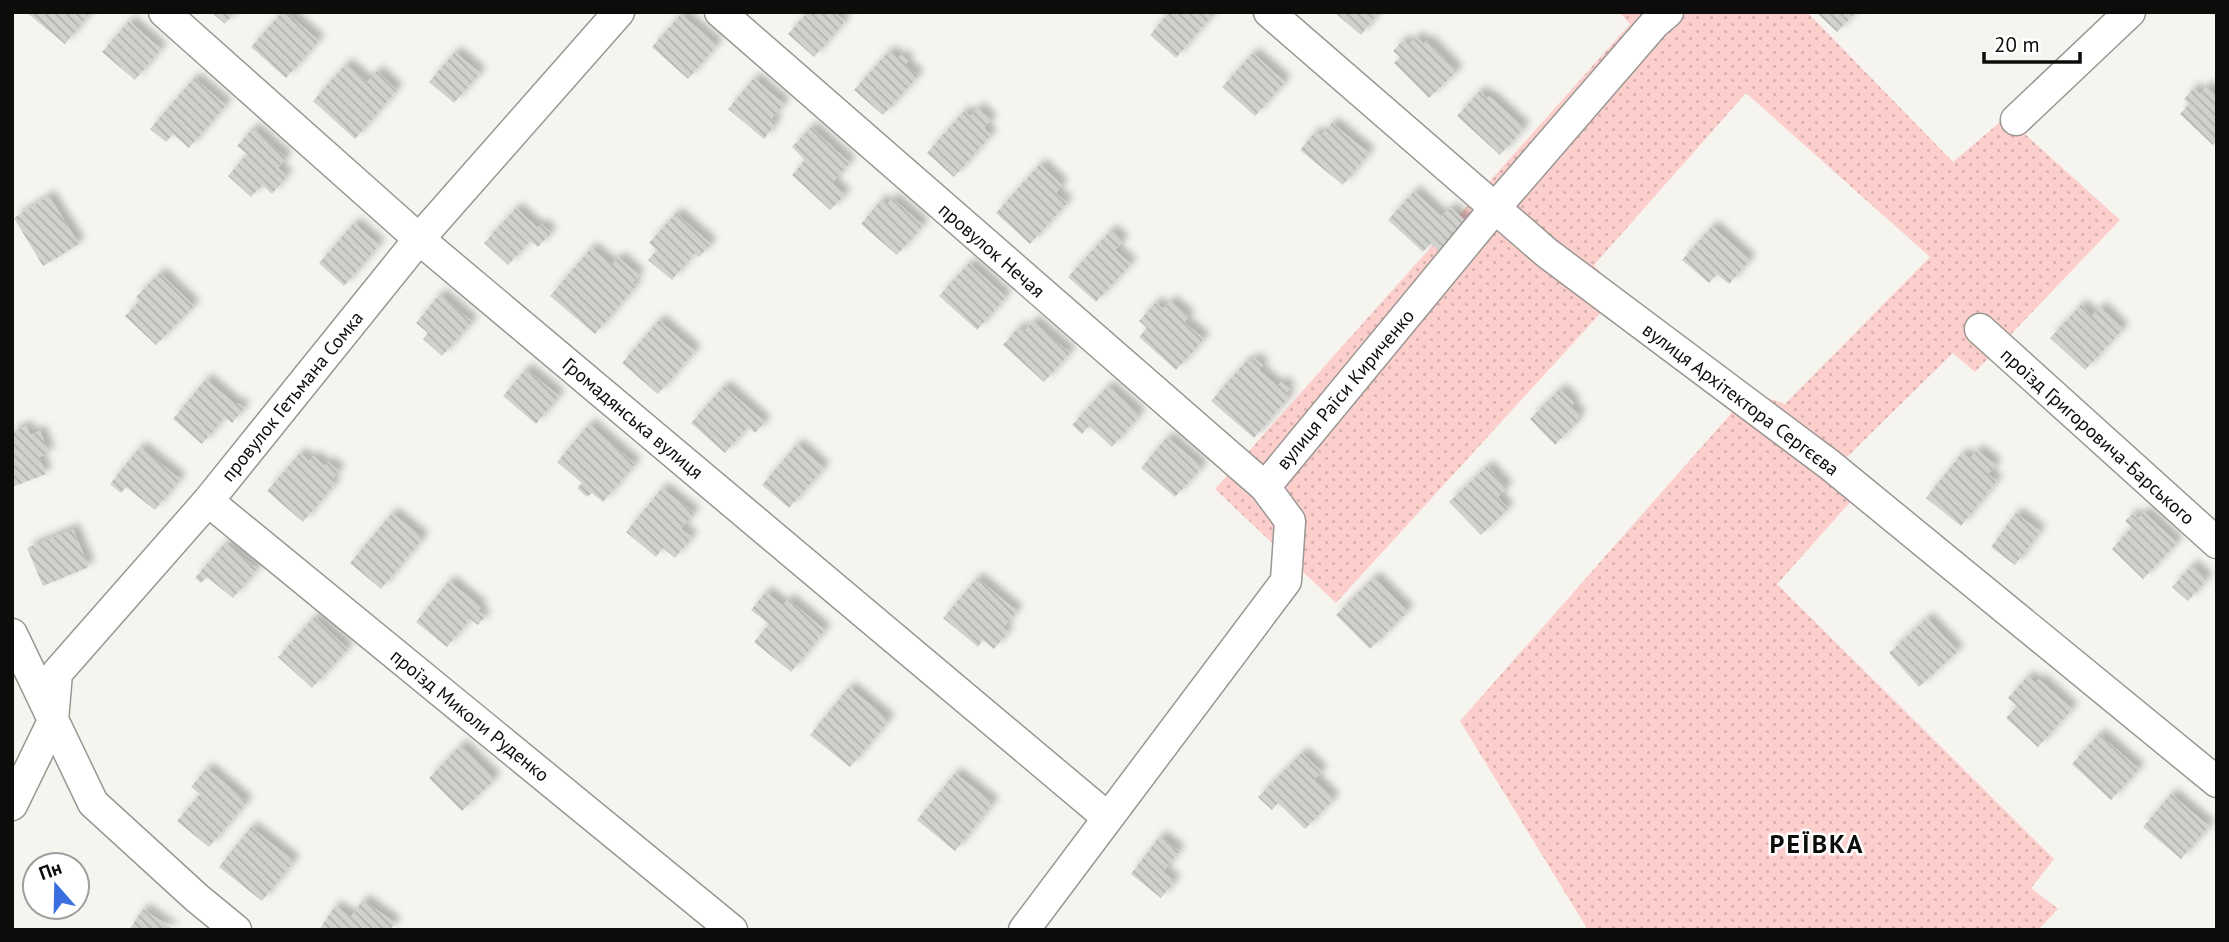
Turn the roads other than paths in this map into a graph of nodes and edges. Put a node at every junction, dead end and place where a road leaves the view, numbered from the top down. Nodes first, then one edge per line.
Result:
1 (164, 12) edge
2 (620, 12) edge
3 (720, 12) edge
4 (1269, 12) edge
5 (2130, 12) edge
6 (1656, 16) edge
7 (2016, 120) dead end
8 (1495, 208) junction
9 (419, 239) junction
10 (1980, 329) dead end
11 (1265, 487) junction
12 (208, 501) junction
13 (2217, 542) edge
14 (12, 635) edge
15 (53, 721) junction
16 (2217, 782) edge
17 (12, 805) edge
18 (1107, 817) junction
19 (236, 930) edge
20 (732, 930) edge
21 (1024, 930) edge

1 - 9 street, Громадянська вулиця
2 - 9 street, провулок Гетьмана Сомка
3 - 11 street, провулок Нечая
4 - 8 street, вулиця Архітектора Сергєєва
5 - 7 street
6 - 8 street, вулиця Раїси Кириченко
8 - 11 street, вулиця Раїси Кириченко
8 - 16 street, вулиця Архітектора Сергєєва
9 - 12 street, провулок Гетьмана Сомка
9 - 18 street, Громадянська вулиця
10 - 13 street, проїзд Григоровича-Барського
11 - 18 street, вулиця Раїси Кириченко
12 - 15 street, провулок Гетьмана Сомка
12 - 20 street, проїзд Миколи Руденко
14 - 15 street
15 - 17 street, провулок Гетьмана Сомка
15 - 19 street
18 - 21 street, вулиця Раїси Кириченко

